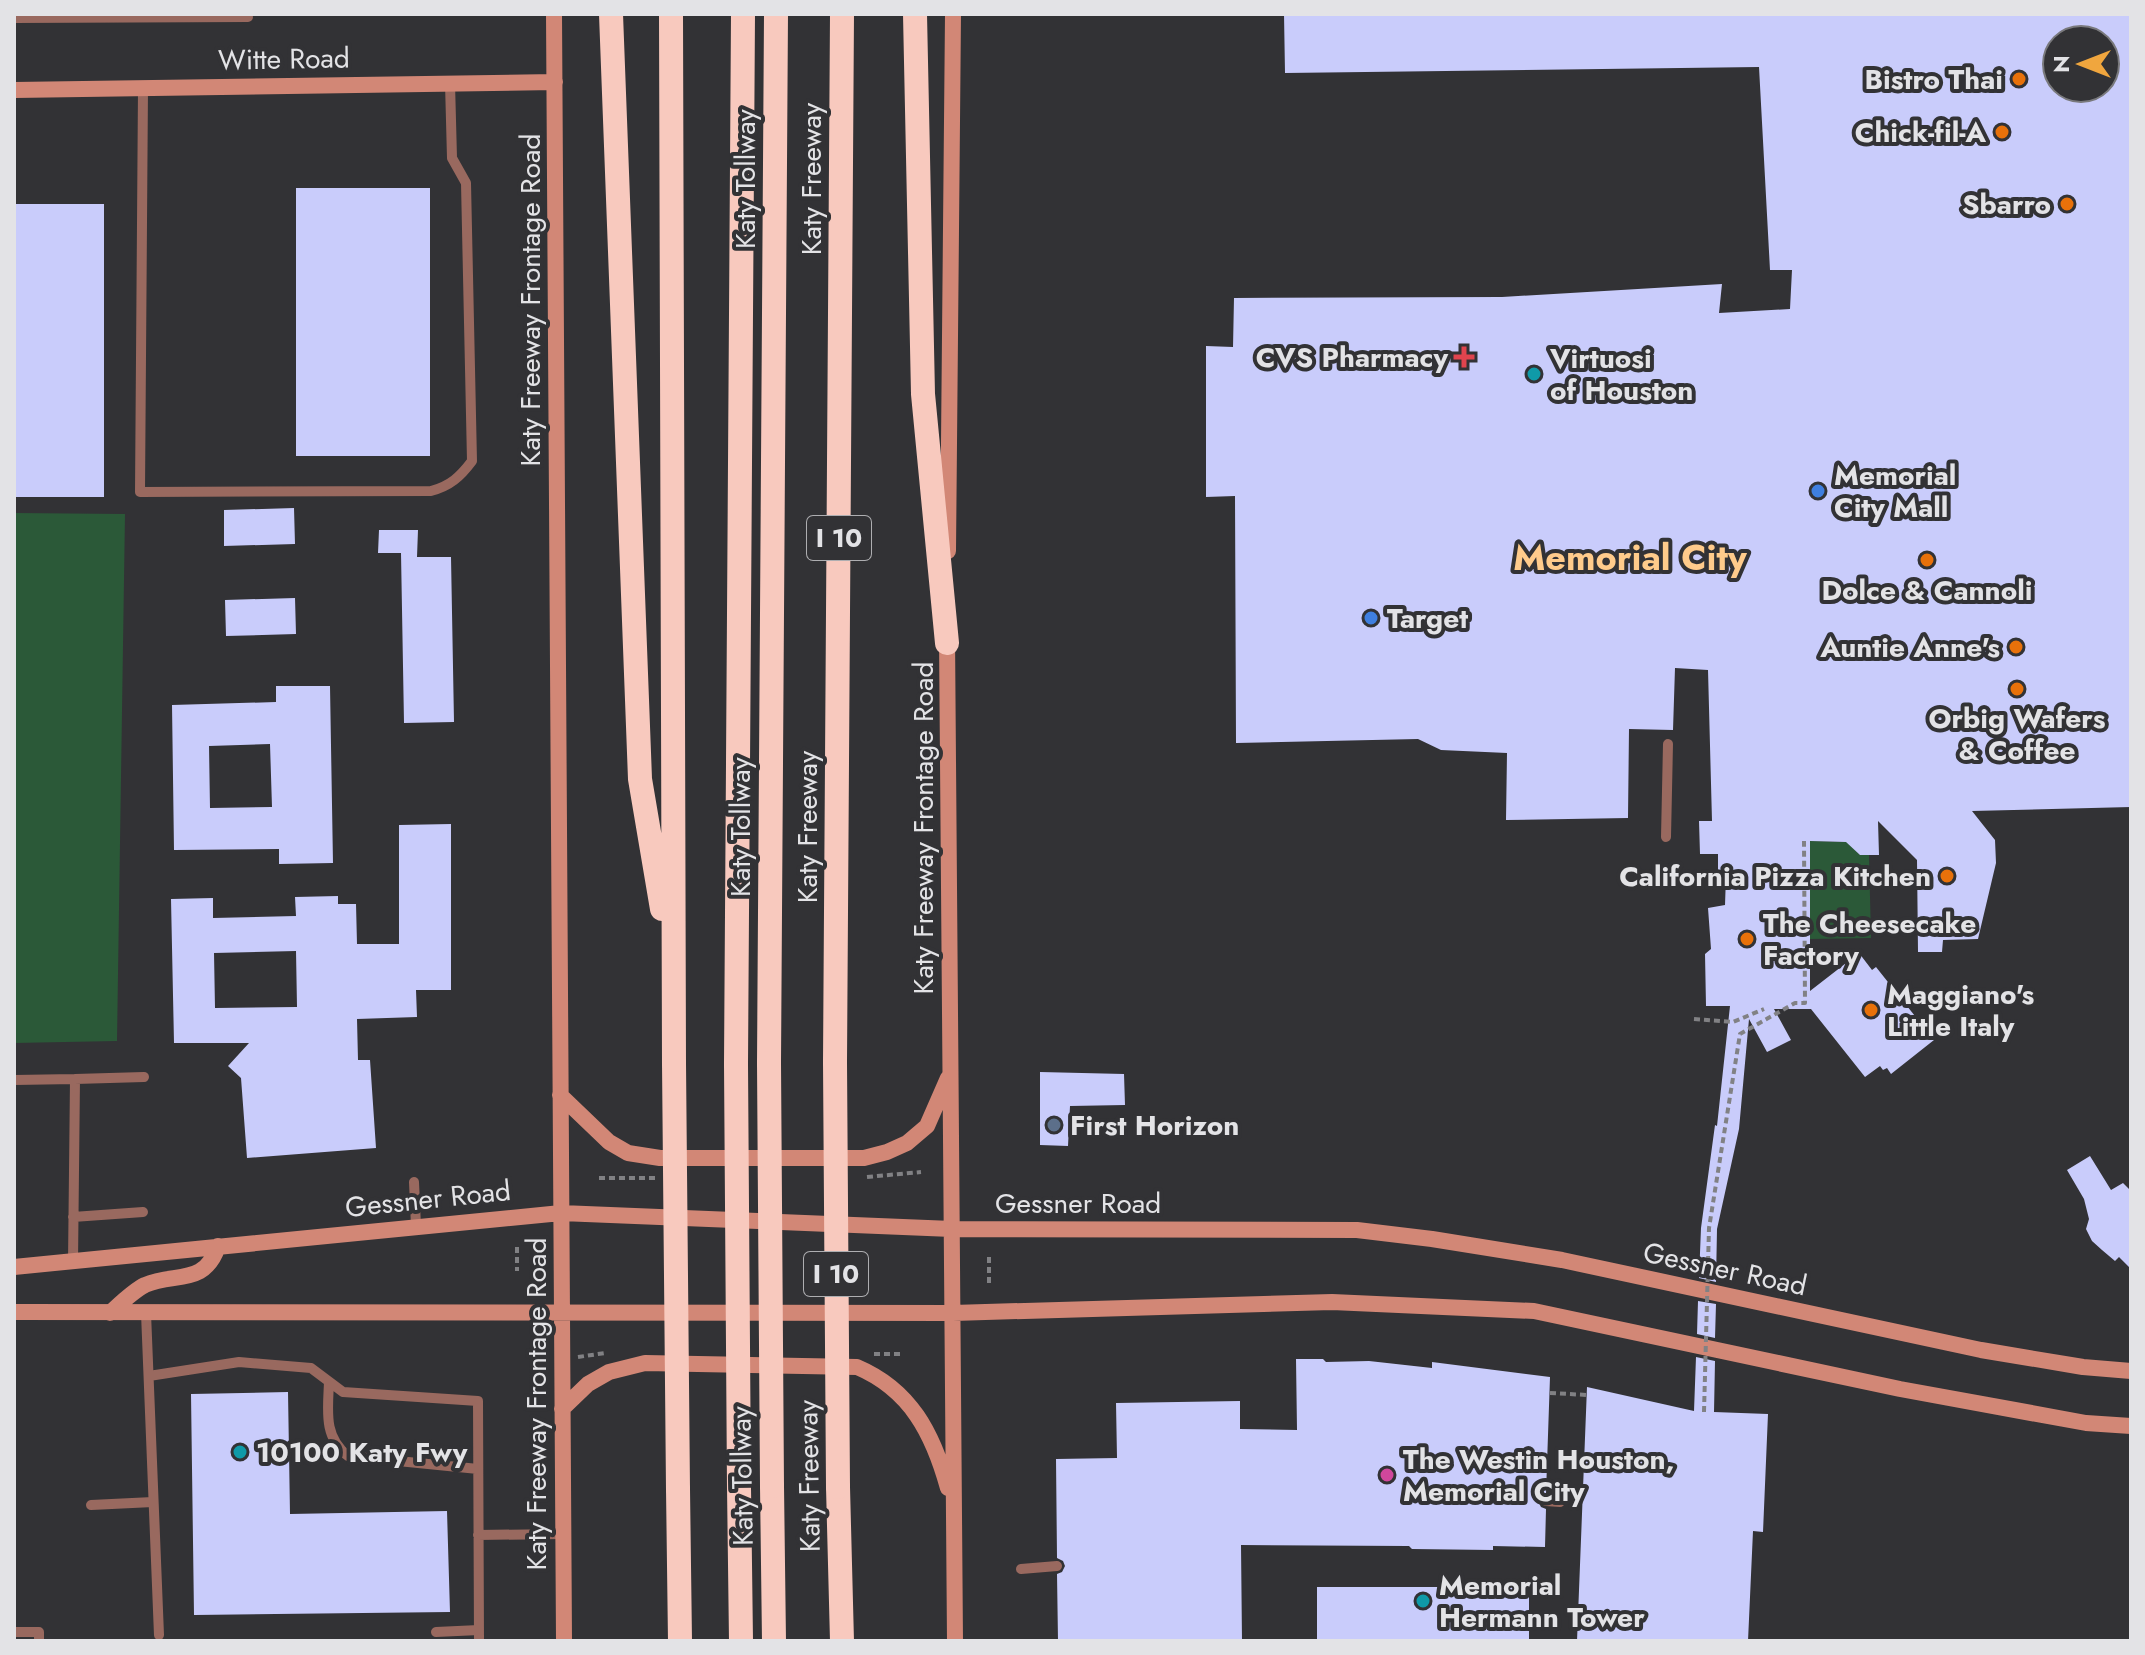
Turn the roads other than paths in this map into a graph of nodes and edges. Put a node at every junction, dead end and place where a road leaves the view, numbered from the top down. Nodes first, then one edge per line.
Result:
1 (554, 14) edge
2 (611, 14) edge
3 (671, 14) edge
4 (743, 14) edge
5 (776, 14) edge
6 (842, 14) edge
7 (915, 14) edge
8 (953, 14) edge
9 (248, 17) dead end
10 (14, 18) edge
11 (555, 82) junction
12 (450, 83) junction
13 (143, 88) junction
14 (14, 90) edge
15 (947, 643) junction
16 (1668, 744) dead end
17 (1666, 837) dead end
18 (674, 978) junction
19 (951, 1072) junction
20 (144, 1077) dead end
21 (75, 1079) junction
22 (14, 1080) edge
23 (560, 1095) junction
24 (414, 1182) dead end
25 (143, 1212) dead end
26 (561, 1213) junction
27 (73, 1217) junction
28 (416, 1226) junction
29 (952, 1229) junction
30 (218, 1246) junction
31 (73, 1262) junction
32 (14, 1267) edge
33 (14, 1312) edge
34 (110, 1313) junction
35 (146, 1313) junction
36 (562, 1313) junction
37 (953, 1313) junction
38 (2131, 1371) edge
39 (149, 1376) junction
40 (329, 1382) junction
41 (562, 1409) junction
42 (2131, 1426) edge
43 (478, 1469) junction
44 (1546, 1501) dead end
45 (153, 1502) junction
46 (1560, 1502) dead end
47 (91, 1505) dead end
48 (954, 1509) junction
49 (563, 1534) junction
50 (478, 1535) junction
51 (1057, 1566) dead end
52 (1021, 1569) dead end
53 (14, 1632) edge
54 (436, 1632) dead end
55 (159, 1635) dead end
56 (479, 1636) edge
57 (39, 1641) edge
58 (564, 1641) edge
59 (680, 1641) edge
60 (741, 1641) edge
61 (774, 1641) edge
62 (842, 1641) edge
63 (955, 1641) edge

1 - 11 main road, Katy Freeway Frontage Road
2 - 18 highway
3 - 18 highway
4 - 60 highway, Katy Tollway, bridge
5 - 61 highway, Katy Tollway, bridge
6 - 62 highway, Katy Freeway / I 10, bridge
7 - 15 highway
8 - 15 main road, Katy Freeway Frontage Road
9 - 10 lane
11 - 12 main road, Witte Road
11 - 23 main road, Katy Freeway Frontage Road
12 - 13 main road, Witte Road
12 - 13 lane
13 - 14 main road, Witte Road
15 - 19 main road, Katy Freeway Frontage Road
16 - 17 lane
18 - 59 highway, bridge
19 - 23 main road
19 - 29 main road, Katy Freeway Frontage Road
20 - 21 lane
21 - 22 lane
21 - 27 lane
23 - 26 main road, Katy Freeway Frontage Road
24 - 28 lane
25 - 27 lane
26 - 28 main road, Gessner Road
26 - 29 main road, Gessner Road
26 - 36 main road, Katy Freeway Frontage Road
27 - 31 lane
28 - 30 main road, Gessner Road
29 - 37 main road, Katy Freeway Frontage Road
29 - 38 main road, Gessner Road
30 - 31 main road, Gessner Road
30 - 34 main road
31 - 32 main road, Gessner Road
33 - 34 main road
34 - 35 main road
35 - 36 main road
35 - 39 lane
36 - 37 main road
36 - 41 main road, Katy Freeway Frontage Road
37 - 42 main road
37 - 48 main road, Katy Freeway Frontage Road
39 - 40 lane
39 - 45 lane
40 - 43 lane
40 - 43 lane
41 - 48 main road
41 - 49 main road, Katy Freeway Frontage Road
43 - 50 lane
44 - 46 lane
45 - 47 lane
45 - 55 lane
48 - 63 main road, Katy Freeway Frontage Road
49 - 50 lane
49 - 58 main road, Katy Freeway Frontage Road
50 - 56 lane
51 - 52 lane
53 - 57 lane
54 - 56 lane

